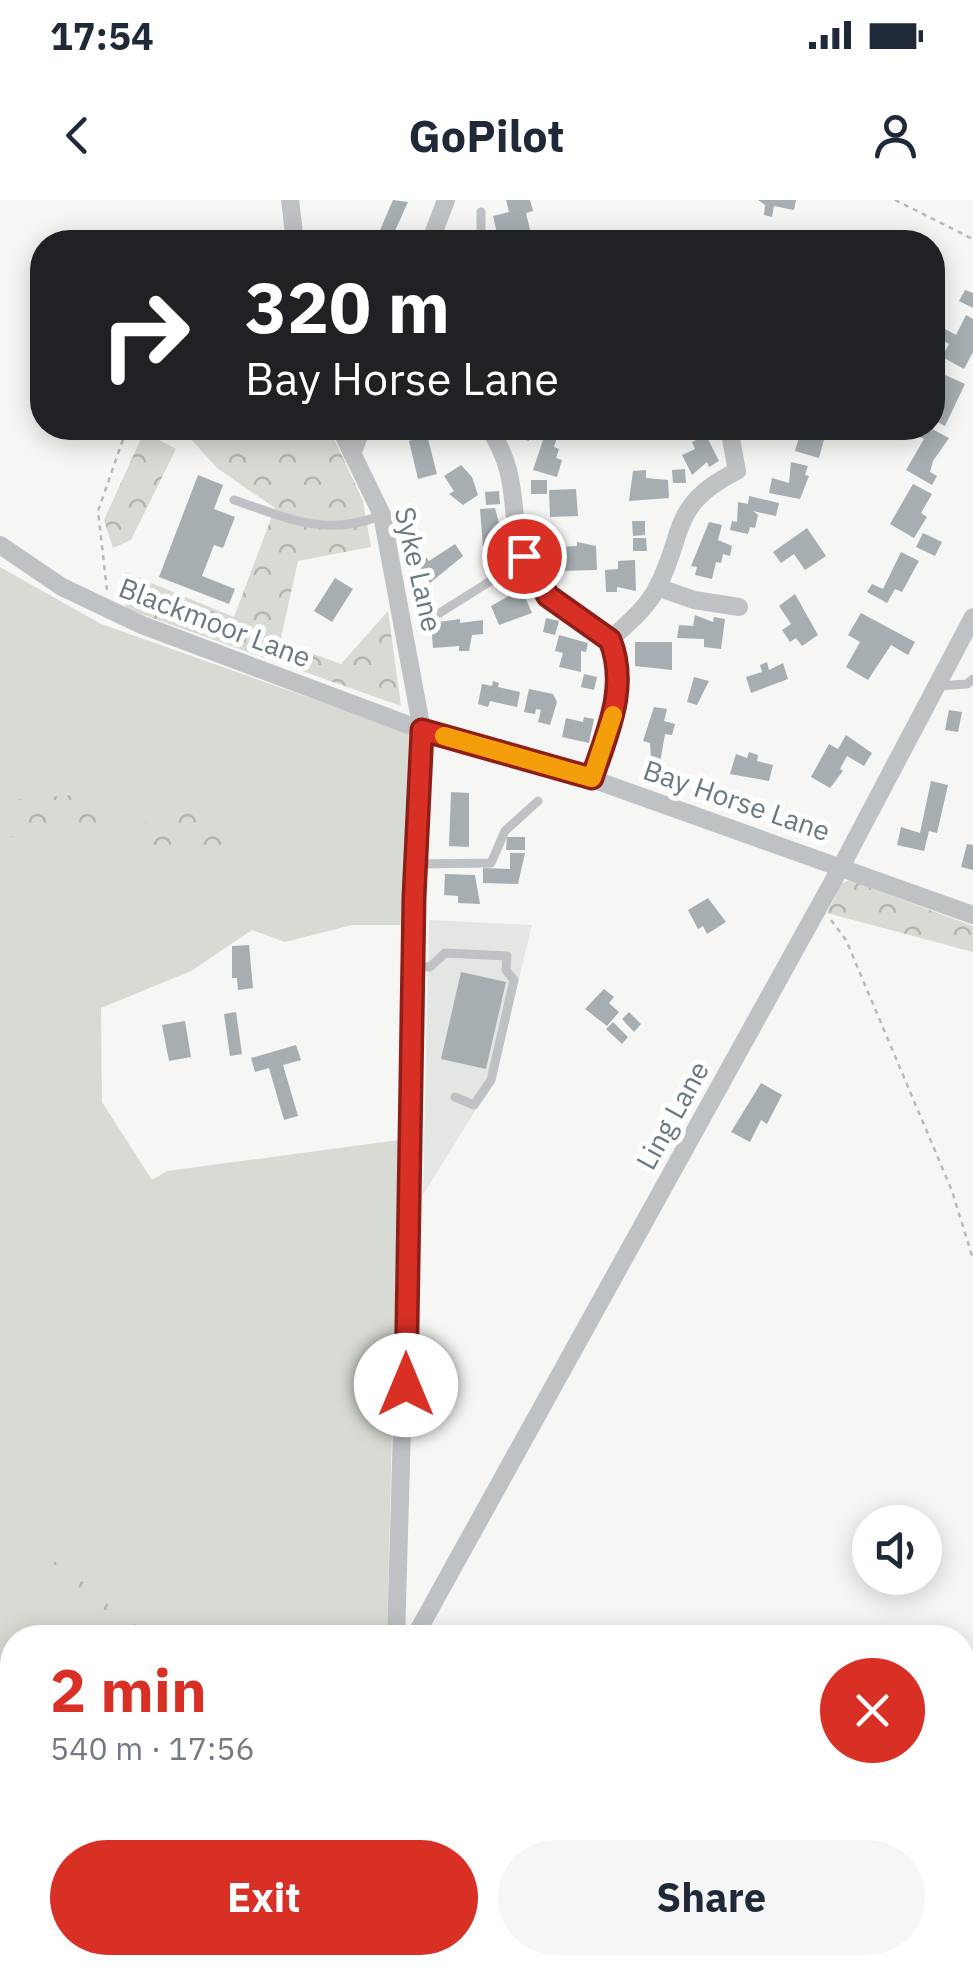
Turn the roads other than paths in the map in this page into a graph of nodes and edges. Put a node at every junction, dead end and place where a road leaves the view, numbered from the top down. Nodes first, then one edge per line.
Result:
1 (290, 200) edge
2 (446, 200) edge
3 (481, 212) dead end
4 (294, 230) edge
5 (435, 230) edge
6 (481, 230) edge
7 (346, 440) edge
8 (357, 440) edge
9 (494, 440) edge
10 (731, 440) edge
11 (352, 454) junction
12 (234, 500) dead end
13 (382, 515) junction
14 (0, 545) edge
15 (530, 569) junction
16 (657, 588) junction
17 (739, 607) dead end
18 (438, 614) dead end
19 (973, 617) edge
20 (610, 640) junction
21 (973, 679) edge
22 (937, 686) junction
23 (422, 730) junction
24 (592, 778) junction
25 (538, 801) dead end
26 (415, 864) junction
27 (842, 865) junction
28 (973, 915) edge
29 (412, 966) junction
30 (455, 1097) dead end
31 (397, 1625) edge
32 (421, 1625) edge

1 - 4 street
2 - 5 street
3 - 6 lane
7 - 11 street, Syke Lane
8 - 11 street
9 - 15 street
10 - 16 street
11 - 13 street, Syke Lane
12 - 13 lane
13 - 23 street, Syke Lane
14 - 23 street, Blackmoor Lane
15 - 18 lane
15 - 20 street
16 - 17 street
16 - 20 street
19 - 22 street, Ling Lane
20 - 24 street
21 - 22 lane
22 - 27 street, Ling Lane
23 - 24 street, Bay Horse Lane
23 - 26 street, Syke Lane
24 - 27 street, Bay Horse Lane
25 - 26 lane
26 - 29 street, Syke Lane
27 - 28 street, Bay Horse Lane
27 - 32 street, Ling Lane
29 - 30 lane
29 - 31 street, Syke Lane

